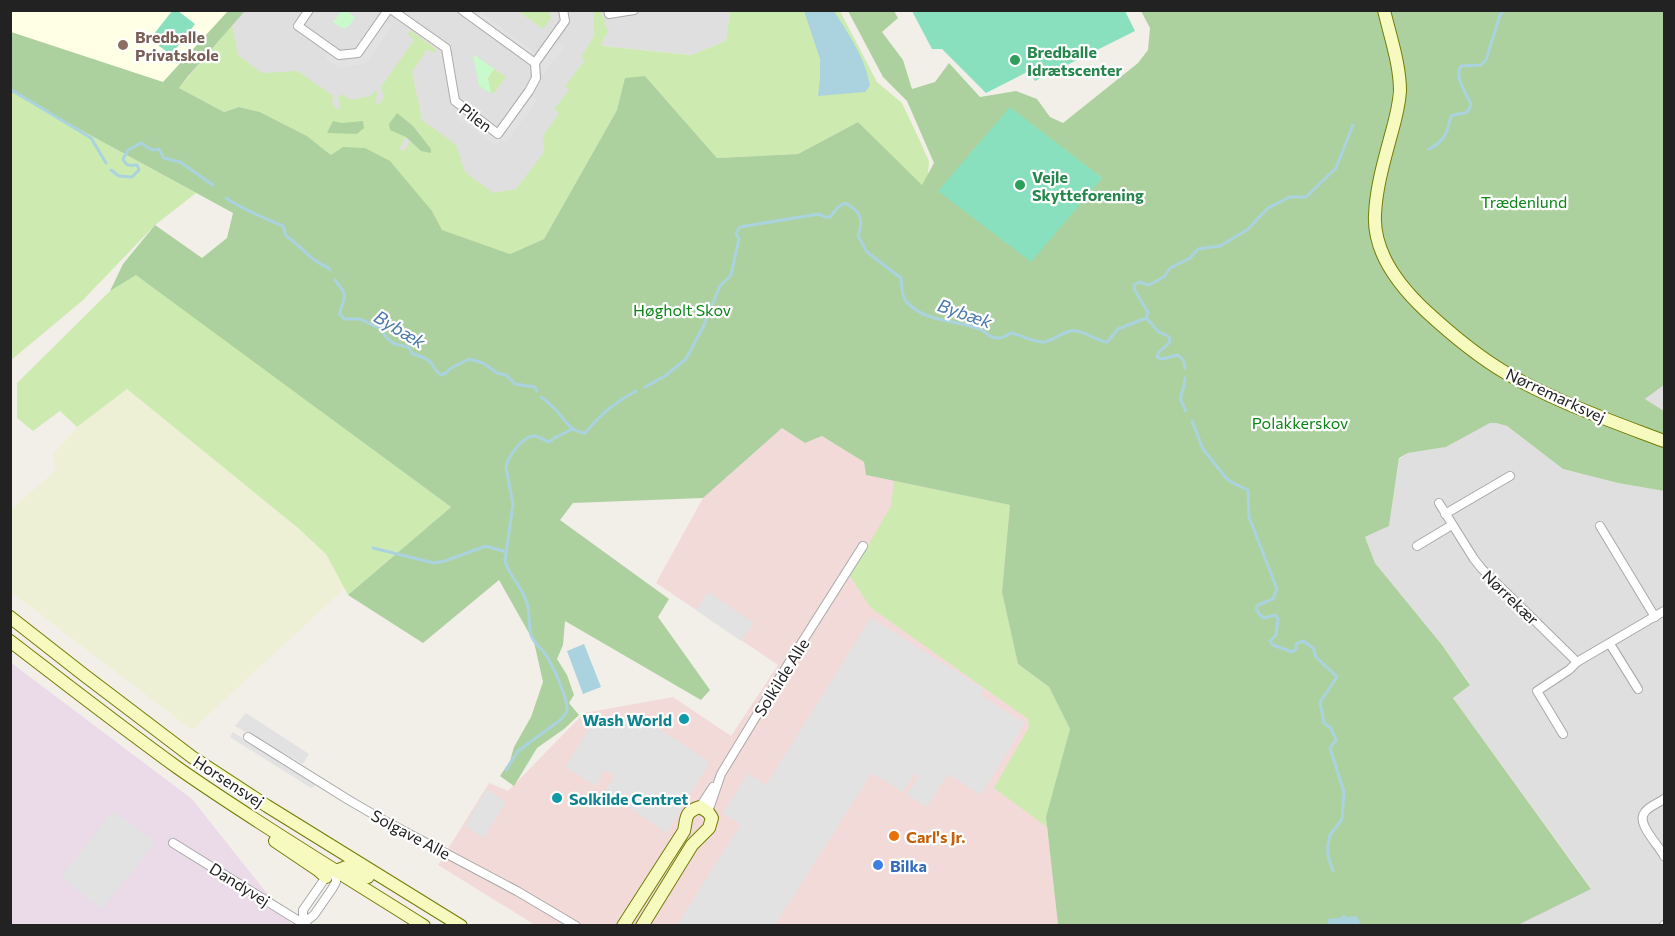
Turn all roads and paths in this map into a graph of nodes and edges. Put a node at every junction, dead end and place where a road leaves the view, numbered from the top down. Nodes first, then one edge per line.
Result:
1 (309, 10) edge
2 (390, 10) edge
3 (462, 10) edge
4 (563, 10) edge
5 (608, 10) edge
6 (634, 10) edge
7 (1384, 10) edge
8 (472, 13) edge
9 (535, 63) junction
10 (1665, 441) edge
11 (1510, 476) dead end
12 (1439, 503) dead end
13 (1445, 514) junction
14 (1452, 525) junction
15 (1600, 526) dead end
16 (863, 546) dead end
17 (1417, 546) dead end
18 (1665, 611) edge
19 (10, 617) edge
20 (1655, 617) junction
21 (10, 641) edge
22 (1610, 644) junction
23 (1577, 663) junction
24 (1638, 689) dead end
25 (1563, 734) dead end
26 (248, 737) dead end
27 (1665, 799) edge
28 (704, 810) junction
29 (173, 843) dead end
30 (345, 854) junction
31 (1665, 856) edge
32 (331, 874) junction
33 (304, 925) edge
34 (460, 925) edge
35 (424, 926) edge
36 (576, 926) edge
37 (622, 926) edge
38 (642, 926) edge

1 - 2 street
2 - 9 street, Pilen
3 - 8 street
4 - 9 street
5 - 6 street
7 - 10 main road, Nørremarksvej
8 - 9 street
11 - 13 street
12 - 13 street, Nørrekær
13 - 14 street, Nørrekær
14 - 17 street
14 - 23 street, Nørrekær
15 - 20 street
16 - 28 street, Solkilde Alle
18 - 20 street
19 - 30 main road, Horsensvej
20 - 22 street
21 - 32 main road, Horsensvej
22 - 23 street
22 - 24 street
23 - 25 street
26 - 36 street, Solgave Alle
27 - 31 street
28 - 37 main road, Solkilde Alle
28 - 38 main road, Solkilde Alle
29 - 33 street, Dandyvej
30 - 32 main road
30 - 34 main road, Horsensvej
32 - 33 street
32 - 34 main road
32 - 35 main road, Horsensvej

